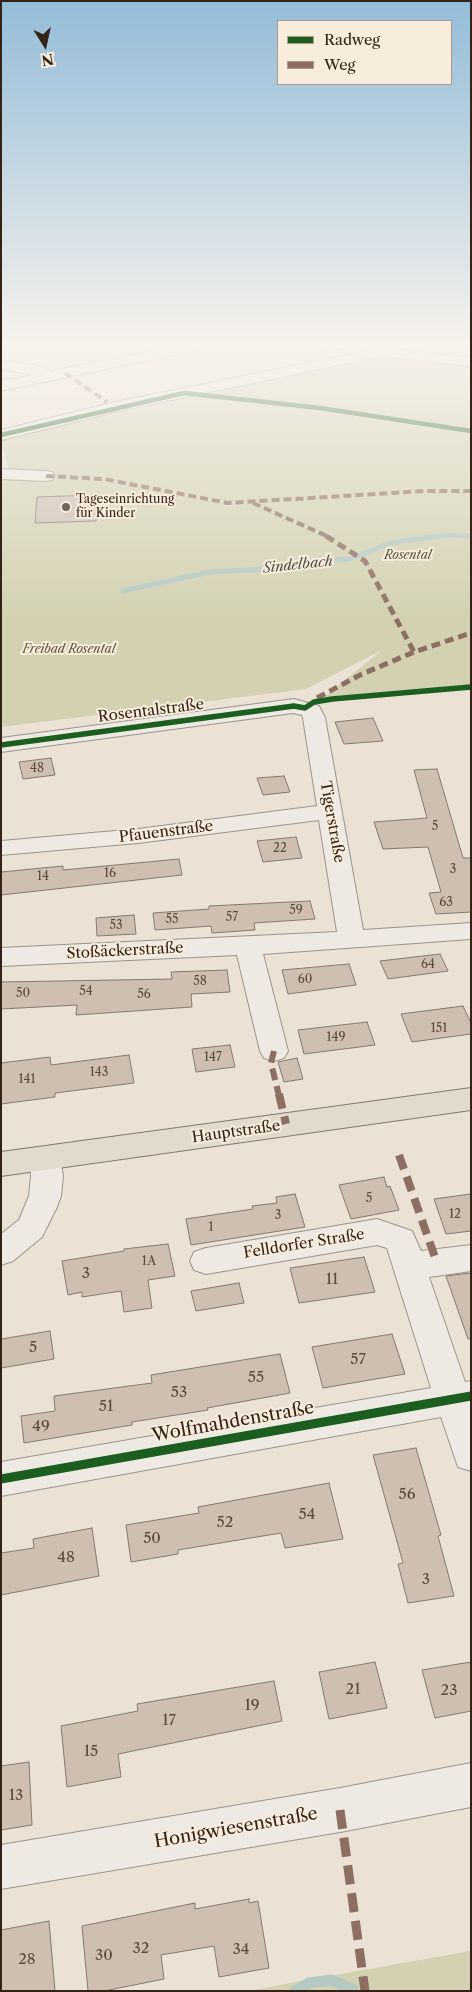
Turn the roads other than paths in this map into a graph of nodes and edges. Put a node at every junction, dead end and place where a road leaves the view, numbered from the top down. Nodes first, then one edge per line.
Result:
1 (1, 456) edge
2 (6, 474) edge
3 (46, 476) dead end
4 (305, 708) joint
5 (1, 744) edge
6 (330, 811) junction
7 (1, 848) edge
8 (468, 938) edge
9 (352, 940) junction
10 (248, 946) junction
11 (1, 957) edge
12 (274, 1051) dead end
13 (471, 1099) edge
14 (45, 1158) junction
15 (1, 1164) edge
16 (1, 1252) edge
17 (405, 1253) junction
18 (471, 1258) edge
19 (206, 1261) dead end
20 (461, 1397) edge
21 (471, 1454) edge
22 (1, 1479) edge
23 (471, 1786) edge
24 (1, 1867) edge

1 - 2 street
2 - 3 street
4 - 5 street, Rosentalstraße
4 - 6 street, Tigerstraße
6 - 7 street, Pfauenstraße
6 - 9 street, Tigerstraße
8 - 9 street, Stoßäckerstraße
9 - 10 street, Stoßäckerstraße
10 - 11 street, Stoßäckerstraße
10 - 12 street
13 - 14 main road, Hauptstraße
14 - 15 main road, Hauptstraße
14 - 16 street
17 - 18 street, Felldorfer Straße
17 - 19 street, Felldorfer Straße
17 - 20 street
20 - 21 street
20 - 22 street, Wolfmahdenstraße
23 - 24 street, Honigwiesenstraße

